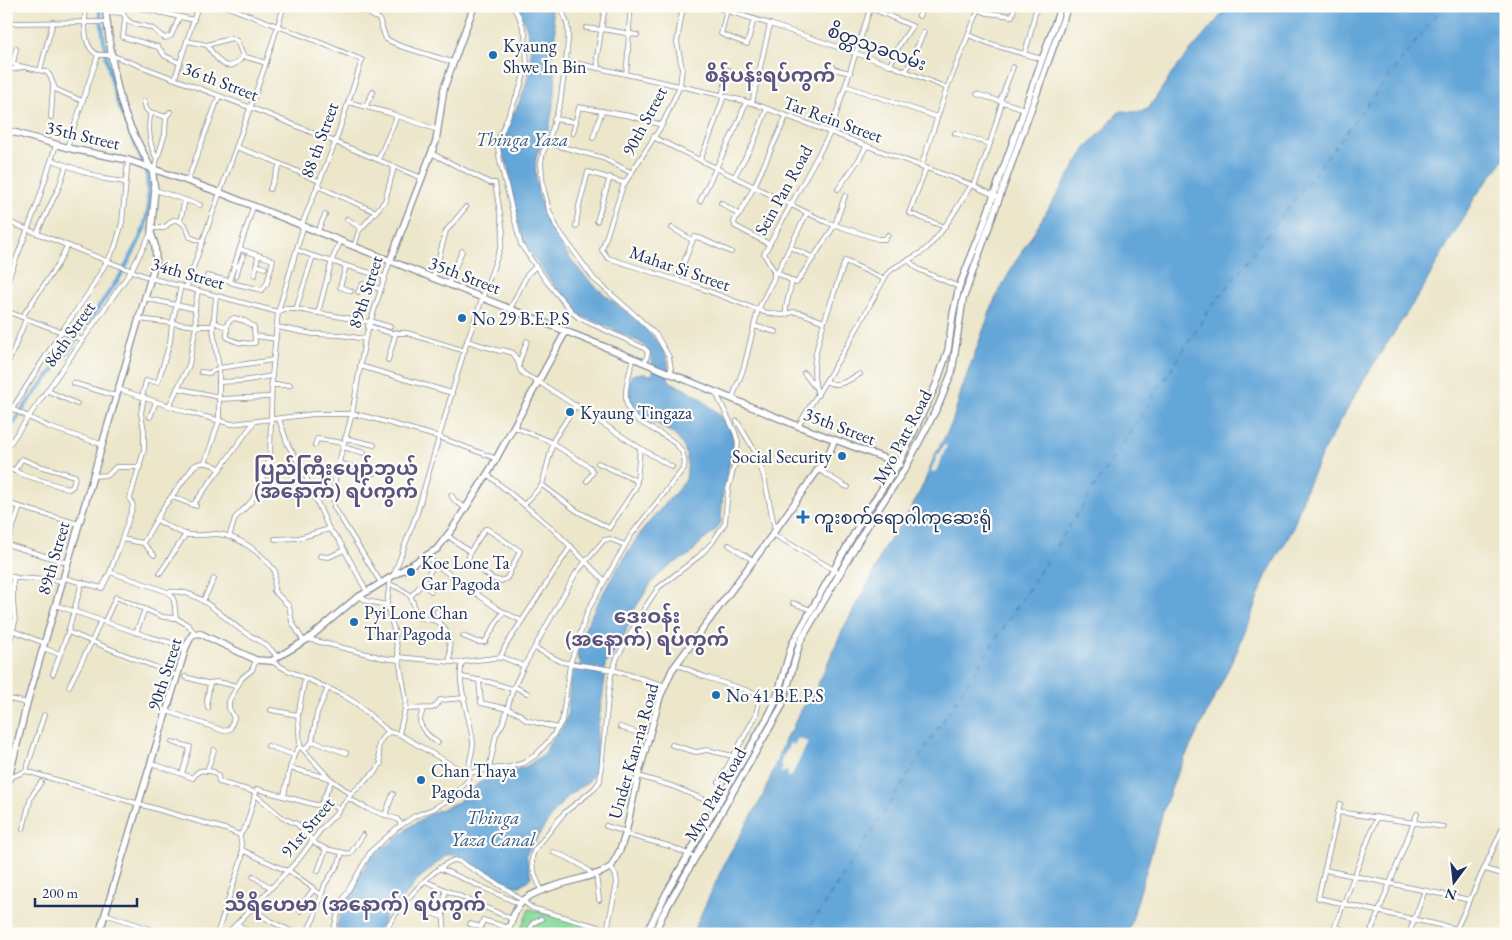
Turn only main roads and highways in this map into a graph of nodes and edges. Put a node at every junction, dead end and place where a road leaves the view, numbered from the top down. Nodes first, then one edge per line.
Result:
1 (474, 6) edge
2 (1061, 6) edge
3 (1068, 6) edge
4 (105, 9) edge
5 (1061, 17) junction
6 (1028, 110) junction
7 (6, 130) edge
8 (149, 167) junction
9 (997, 196) junction
10 (390, 261) junction
11 (960, 298) junction
12 (566, 332) junction
13 (834, 440) junction
14 (898, 464) junction
15 (906, 467) junction
16 (792, 644) junction
17 (798, 647) junction
18 (780, 701) junction
19 (9, 765) edge
20 (728, 785) junction
21 (736, 788) junction
22 (6, 790) edge
23 (692, 856) junction
24 (508, 931) edge
25 (99, 934) edge
26 (646, 934) edge
27 (654, 934) edge

1 - 10 main road, 89th Street
2 - 5 main road, Myo Patt Road
3 - 5 main road, Myo Patt Road
4 - 8 main road
5 - 6 main road, Myo Patt Road
5 - 6 main road, Myo Patt Road
6 - 9 main road, Myo Patt Road
7 - 8 main road, 35th Street
8 - 10 main road, 35th Street
8 - 19 main road, 89th Street
9 - 11 main road, Myo Patt Road
9 - 11 main road, Myo Patt Road
10 - 12 main road, 35th Street
11 - 14 main road, Myo Patt Road
11 - 15 main road, Myo Patt Road
12 - 13 main road, 35th Street
12 - 25 main road, 90th Street
13 - 14 main road, 35th Street
13 - 24 main road, Under Kan-na Road
14 - 15 main road, 35th Street
14 - 16 main road, Myo Patt Road
15 - 17 main road, Myo Patt Road
16 - 17 main road
16 - 18 main road, Myo Patt Road
17 - 18 main road, Myo Patt Road
18 - 20 main road, Myo Patt Road
18 - 21 main road, Myo Patt Road
19 - 22 main road, 89th Street
20 - 21 main road
20 - 23 main road, Myo Patt Road
21 - 23 main road, Myo Patt Road
23 - 26 main road, Myo Patt Road
23 - 27 main road, Myo Patt Road

